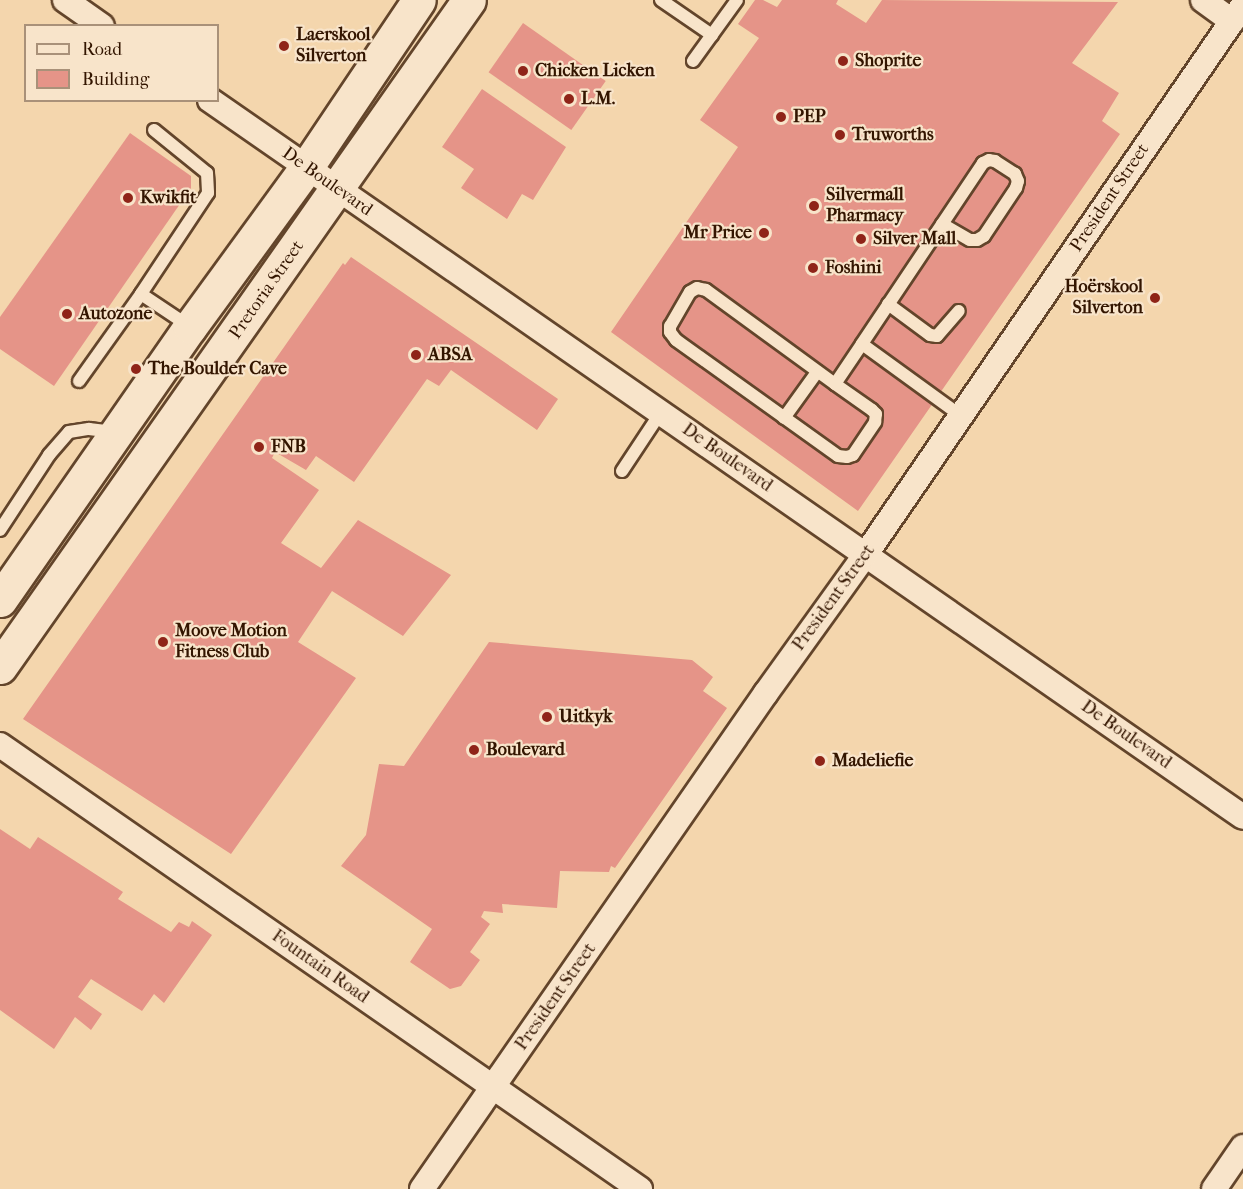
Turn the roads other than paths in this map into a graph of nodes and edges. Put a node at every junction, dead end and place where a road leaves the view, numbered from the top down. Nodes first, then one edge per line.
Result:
1 (65, 0) edge
2 (419, 0) edge
3 (469, 0) edge
4 (661, 0) edge
5 (737, 0) edge
6 (1203, 0) edge
7 (1238, 13) edge
8 (99, 24) edge
9 (712, 35) junction
10 (693, 61) dead end
11 (213, 102) edge
12 (154, 130) dead end
13 (306, 168) junction
14 (337, 191) junction
15 (942, 224) junction
16 (141, 294) junction
17 (888, 304) junction
18 (959, 311) dead end
19 (190, 327) junction
20 (862, 344) junction
21 (818, 372) junction
22 (79, 381) dead end
23 (835, 384) junction
24 (661, 412) junction
25 (961, 416) junction
26 (784, 418) junction
27 (119, 432) junction
28 (622, 471) dead end
29 (0, 530) edge
30 (866, 554) junction
31 (0, 600) edge
32 (0, 667) edge
33 (0, 745) edge
34 (1243, 817) edge
35 (493, 1087) junction
36 (1243, 1147) edge
37 (422, 1189) edge
38 (640, 1189) edge
39 (1214, 1189) edge

1 - 8 street
2 - 13 main road
3 - 14 main road, Pretoria Street
4 - 9 lane
5 - 9 lane
6 - 7 street
7 - 25 street, President Street
9 - 10 lane
11 - 13 street, De Boulevard
12 - 16 lane
13 - 14 street, De Boulevard
13 - 19 main road
14 - 24 street, De Boulevard
14 - 32 main road, Pretoria Street
15 - 15 lane
15 - 17 lane
16 - 19 lane
16 - 22 lane
17 - 18 lane
17 - 20 lane
19 - 27 main road
20 - 23 lane
20 - 25 lane
21 - 23 lane
21 - 26 lane
21 - 26 lane
23 - 26 lane
24 - 28 lane
24 - 30 street, De Boulevard
25 - 30 street, President Street
27 - 29 lane
27 - 31 main road
30 - 34 street, De Boulevard
30 - 35 street, President Street
33 - 35 street, Fountain Road
35 - 37 street, President Street
35 - 38 street, Fountain Road
36 - 39 street

